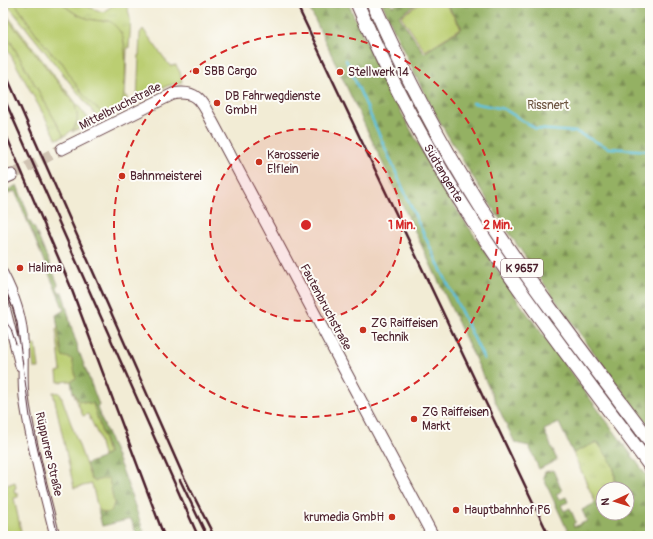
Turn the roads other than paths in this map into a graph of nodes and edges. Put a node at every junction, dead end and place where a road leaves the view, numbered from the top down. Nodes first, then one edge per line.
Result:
1 (357, 3) edge
2 (373, 3) edge
3 (190, 94) joint
4 (62, 149) tunnel mouth
5 (3, 272) edge
6 (3, 299) edge
7 (22, 377) junction
8 (650, 441) edge
9 (650, 466) edge
10 (55, 536) edge
11 (433, 536) edge

1 - 9 highway, Südtangente / K 9657
2 - 8 highway, Südtangente / K 9657
3 - 4 main road, Mittelbruchstraße
3 - 11 main road, Fautenbruchstraße
5 - 7 street, Rüppurrer Straße
6 - 7 street, Rüppurrer Straße
7 - 10 street, Rüppurrer Straße

